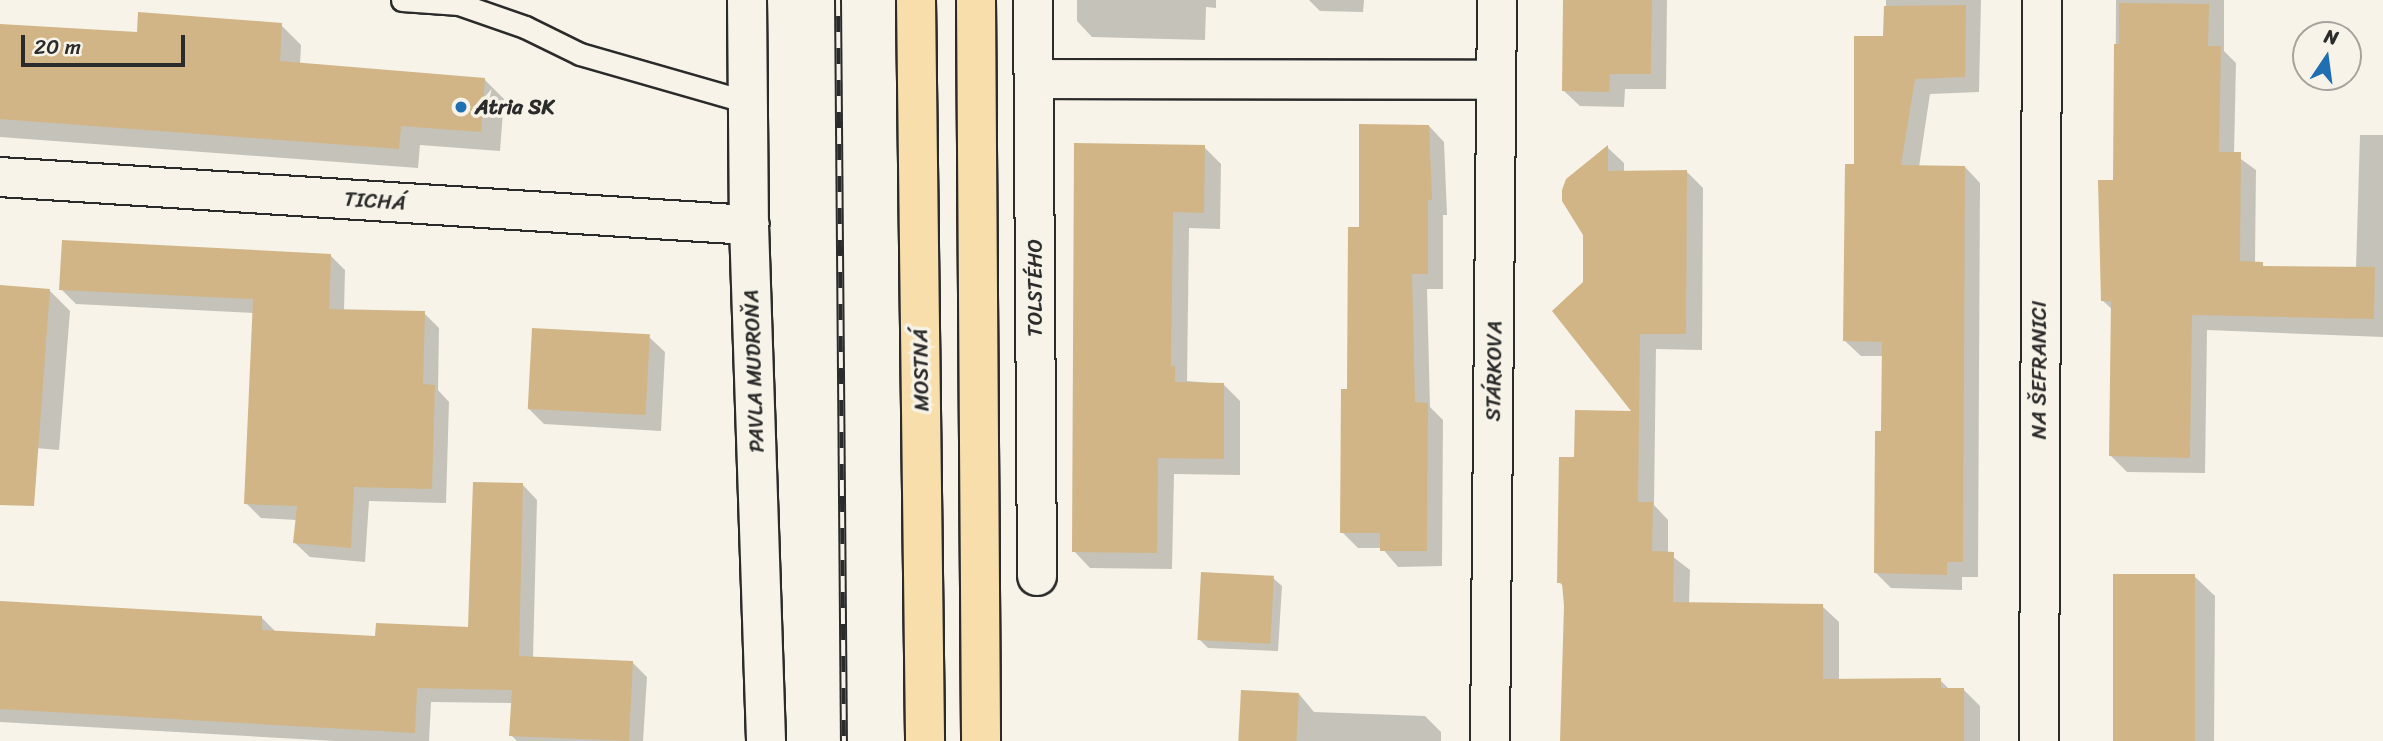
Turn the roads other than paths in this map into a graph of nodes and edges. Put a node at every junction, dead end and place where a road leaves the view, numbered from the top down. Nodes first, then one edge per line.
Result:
1 (402, 0) edge
2 (747, 0) edge
3 (916, 0) edge
4 (976, 0) edge
5 (1033, 0) edge
6 (1497, 0) edge
7 (2042, 0) edge
8 (1034, 79) junction
9 (1496, 80) junction
10 (747, 102) junction
11 (0, 177) edge
12 (749, 225) junction
13 (1037, 576) dead end
14 (766, 741) edge
15 (925, 741) edge
16 (981, 741) edge
17 (1490, 741) edge
18 (2039, 741) edge

1 - 10 lane
2 - 10 street, PAVLA MUDROŇA
3 - 15 main road, MOSTNÁ
4 - 16 main road
5 - 8 street, TOLSTÉHO
6 - 9 street, STÁRKOVA
7 - 18 street, NA ŠEFRANICI
8 - 9 street
8 - 13 street, TOLSTÉHO
9 - 17 street, STÁRKOVA
10 - 12 street, PAVLA MUDROŇA
11 - 12 street, TICHÁ
12 - 14 street, PAVLA MUDROŇA

